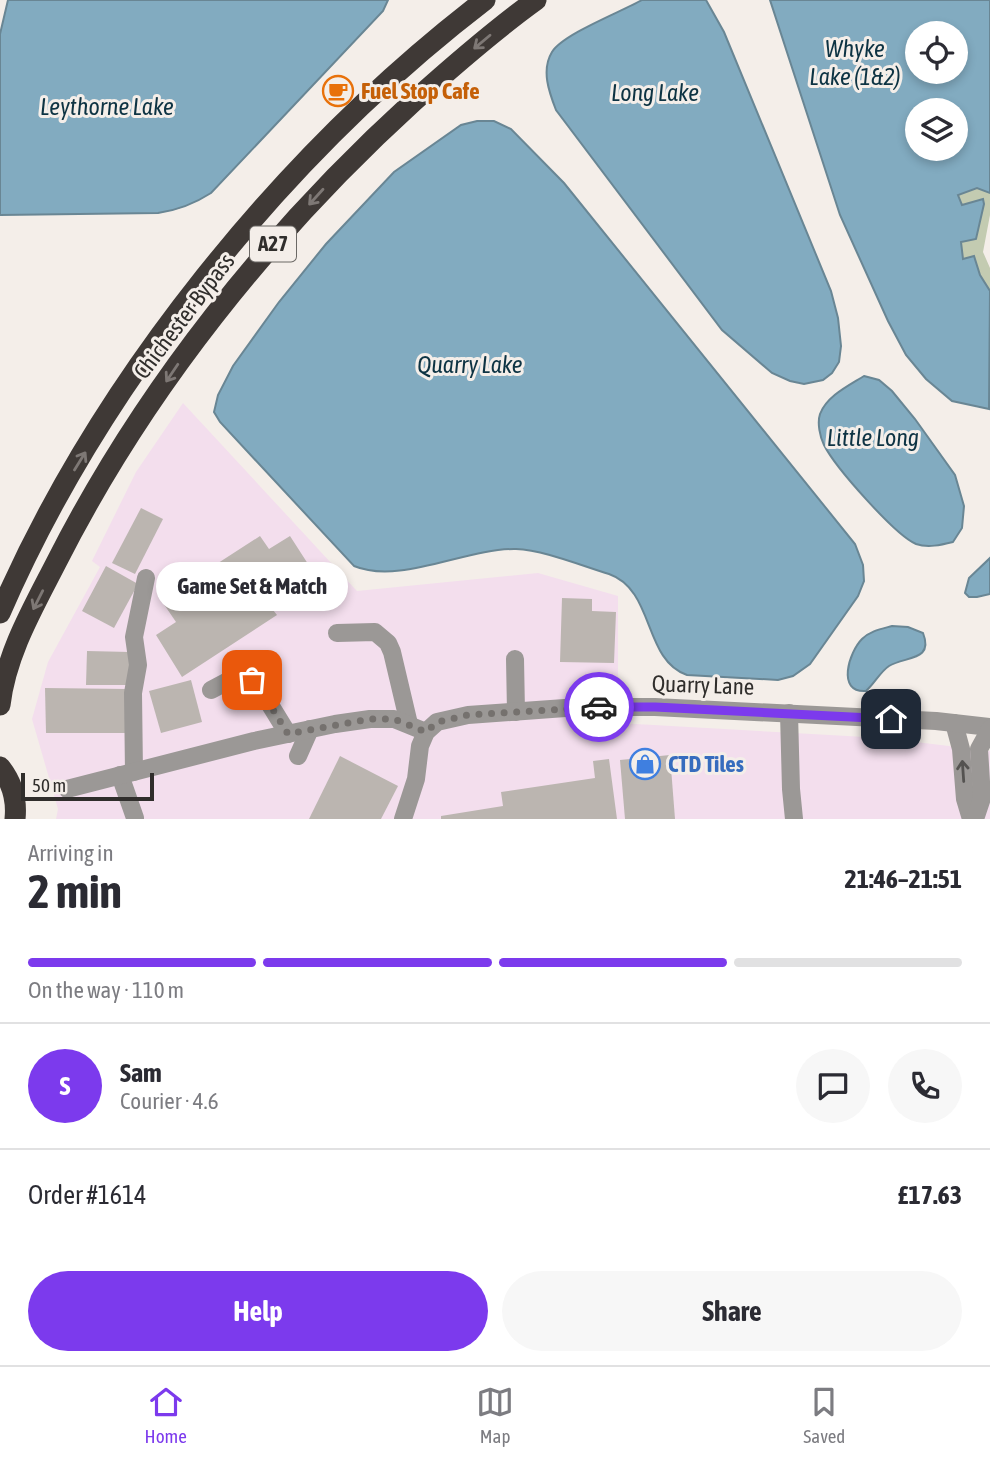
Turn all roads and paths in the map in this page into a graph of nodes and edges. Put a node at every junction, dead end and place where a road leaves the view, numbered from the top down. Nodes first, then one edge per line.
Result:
1 (485, 0) edge
2 (536, 0) edge
3 (146, 578) dead end
4 (0, 614) edge
5 (337, 633) dead end
6 (515, 659) dead end
7 (211, 690) dead end
8 (0, 705) edge
9 (516, 712) junction
10 (789, 713) junction
11 (954, 723) junction
12 (409, 724) junction
13 (990, 728) edge
14 (310, 729) junction
15 (426, 732) junction
16 (288, 734) junction
17 (298, 756) dead end
18 (1, 764) edge
19 (127, 774) junction
20 (67, 789) dead end
21 (135, 818) edge
22 (15, 819) edge
23 (403, 819) edge
24 (794, 819) edge
25 (973, 819) edge

4 -> 1 highway, Chichester Bypass / A27
2 -> 8 highway, Chichester Bypass / A27
3 - 19 street
5 - 12 street
6 - 9 street
7 - 16 street
9 - 10 street, Quarry Lane
9 - 15 street, Quarry Lane
10 - 11 street, Quarry Lane
10 - 24 street
11 - 13 street, Quarry Lane
25 -> 11 street
12 - 14 street
12 - 15 street
13 - 25 street
14 - 16 street
14 - 17 street
15 - 23 street
16 - 19 street
18 - 22 highway
19 - 20 street
19 - 21 street

